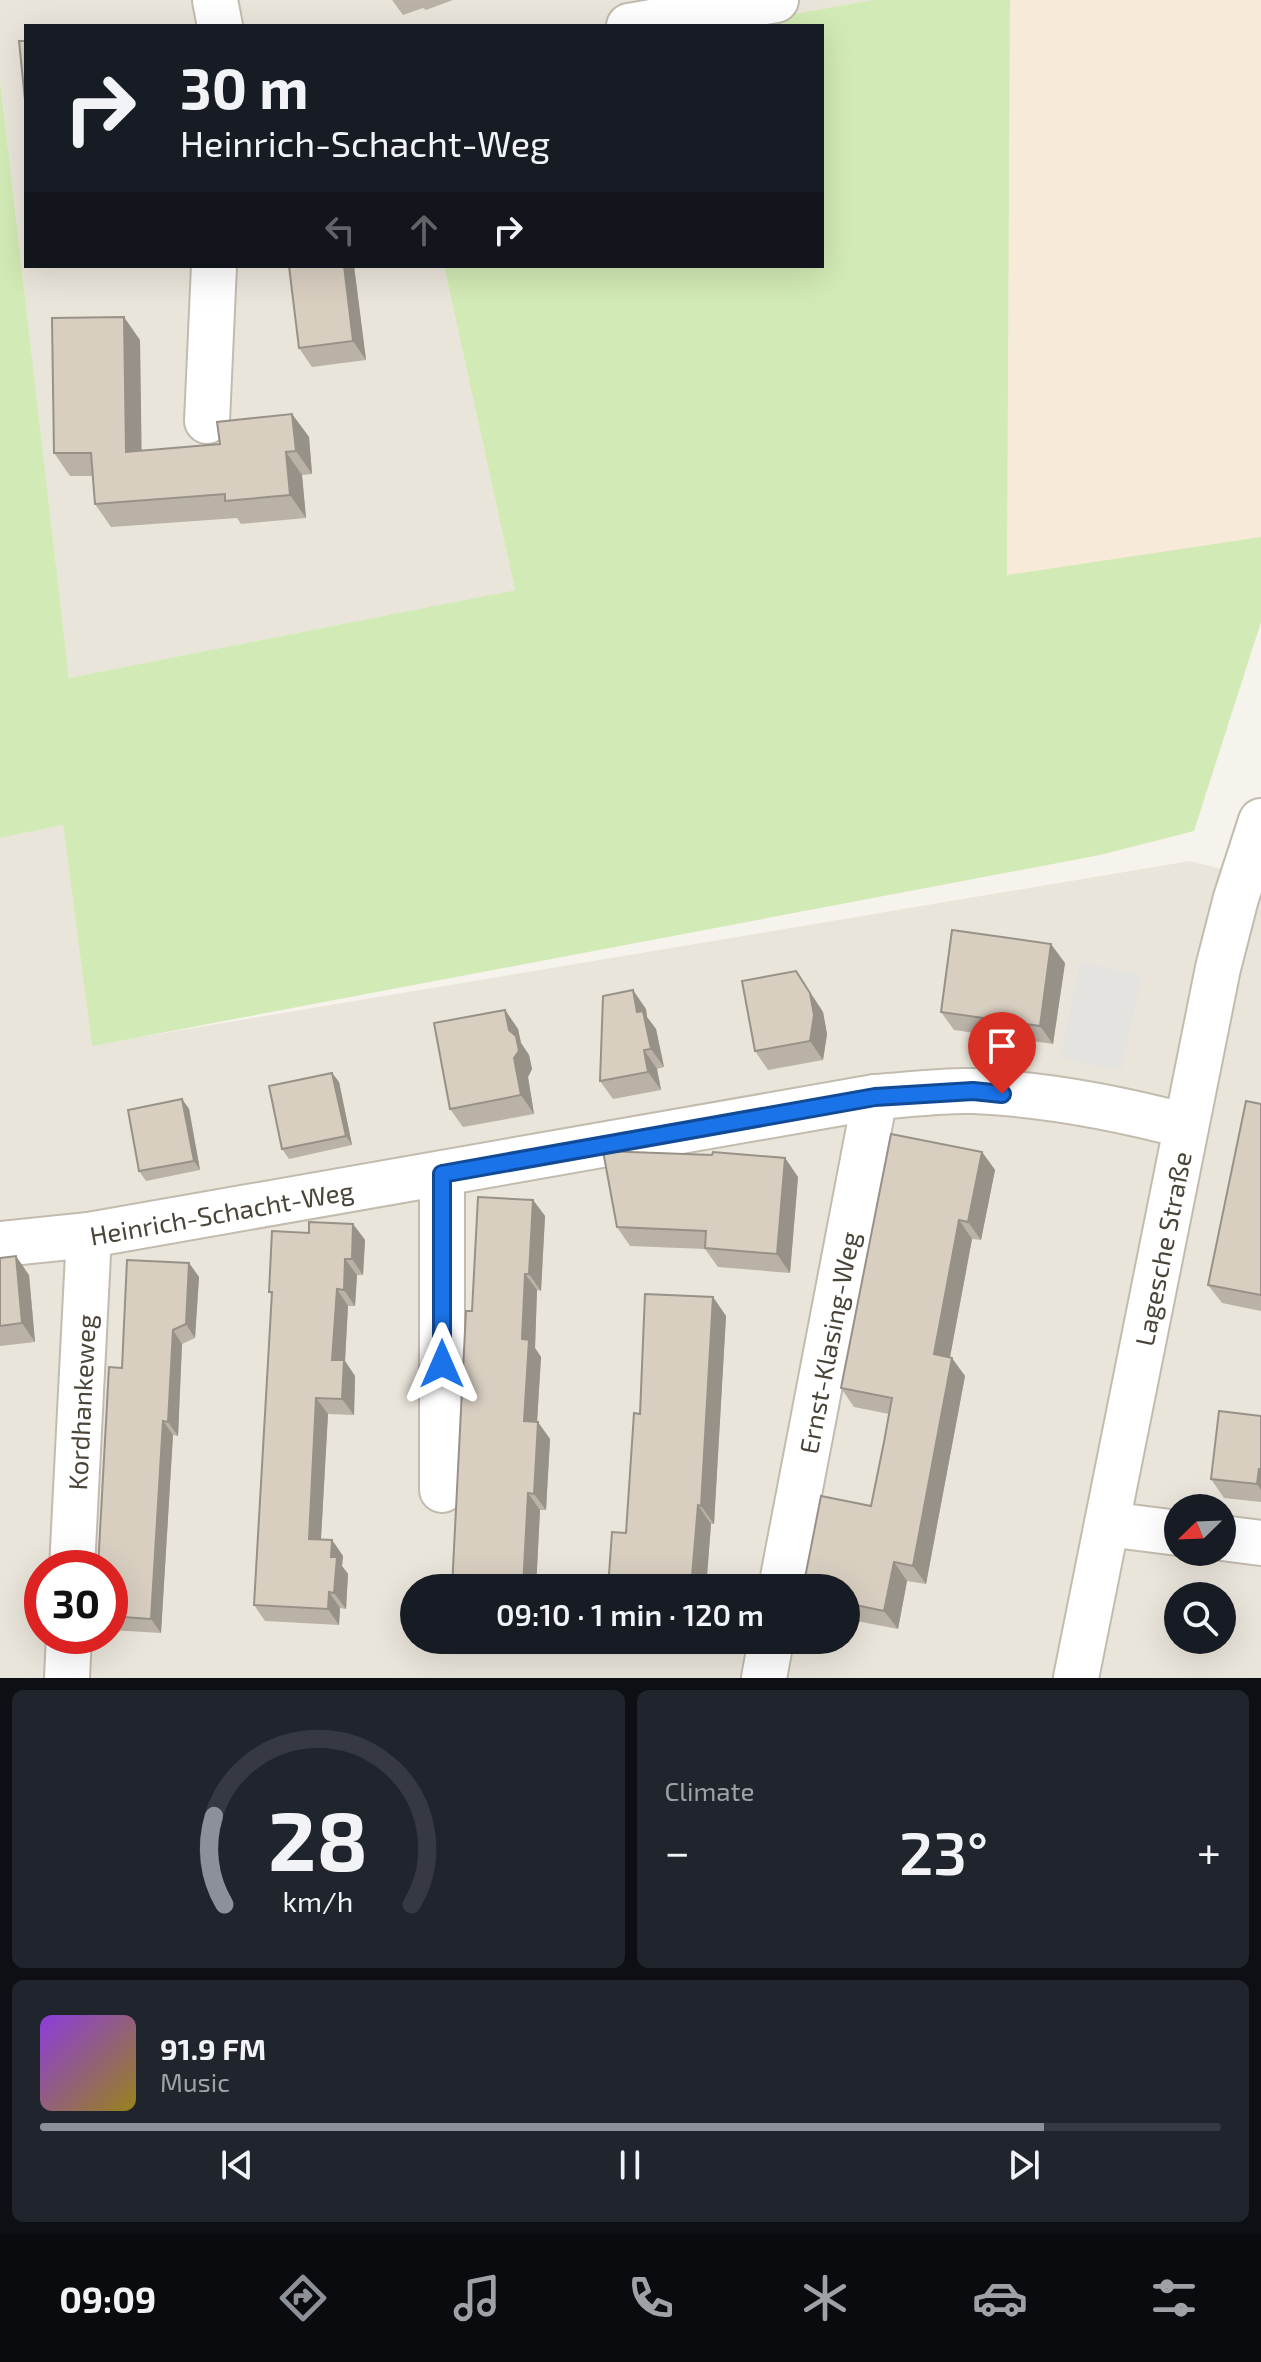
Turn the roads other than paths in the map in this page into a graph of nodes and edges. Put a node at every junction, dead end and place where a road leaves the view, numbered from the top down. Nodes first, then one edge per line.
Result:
1 (215, 0) edge
2 (776, 0) edge
3 (220, 24) edge
4 (640, 24) edge
5 (214, 268) edge
6 (207, 421) dead end
7 (1261, 821) edge
8 (875, 1097) junction
9 (1186, 1126) junction
10 (442, 1174) junction
11 (89, 1235) junction
12 (0, 1244) edge
13 (442, 1490) dead end
14 (1107, 1524) junction
15 (1164, 1531) edge
16 (1236, 1540) edge
17 (1261, 1543) edge
18 (73, 1550) edge
19 (784, 1574) edge
20 (68, 1654) edge
21 (768, 1654) edge
22 (67, 1678) edge
23 (764, 1678) edge
24 (1076, 1678) edge

1 - 3 street
2 - 4 street
5 - 6 street
7 - 9 street, Lagesche Straße
8 - 9 street, Heinrich-Schacht-Weg
8 - 10 street, Heinrich-Schacht-Weg
8 - 19 street, Ernst-Klasing-Weg
9 - 14 street, Lagesche Straße
10 - 11 street, Heinrich-Schacht-Weg
10 - 13 street
11 - 12 street, Heinrich-Schacht-Weg
11 - 18 street, Kordhankeweg
14 - 15 street
14 - 24 street, Lagesche Straße
16 - 17 street
20 - 22 street
21 - 23 street

